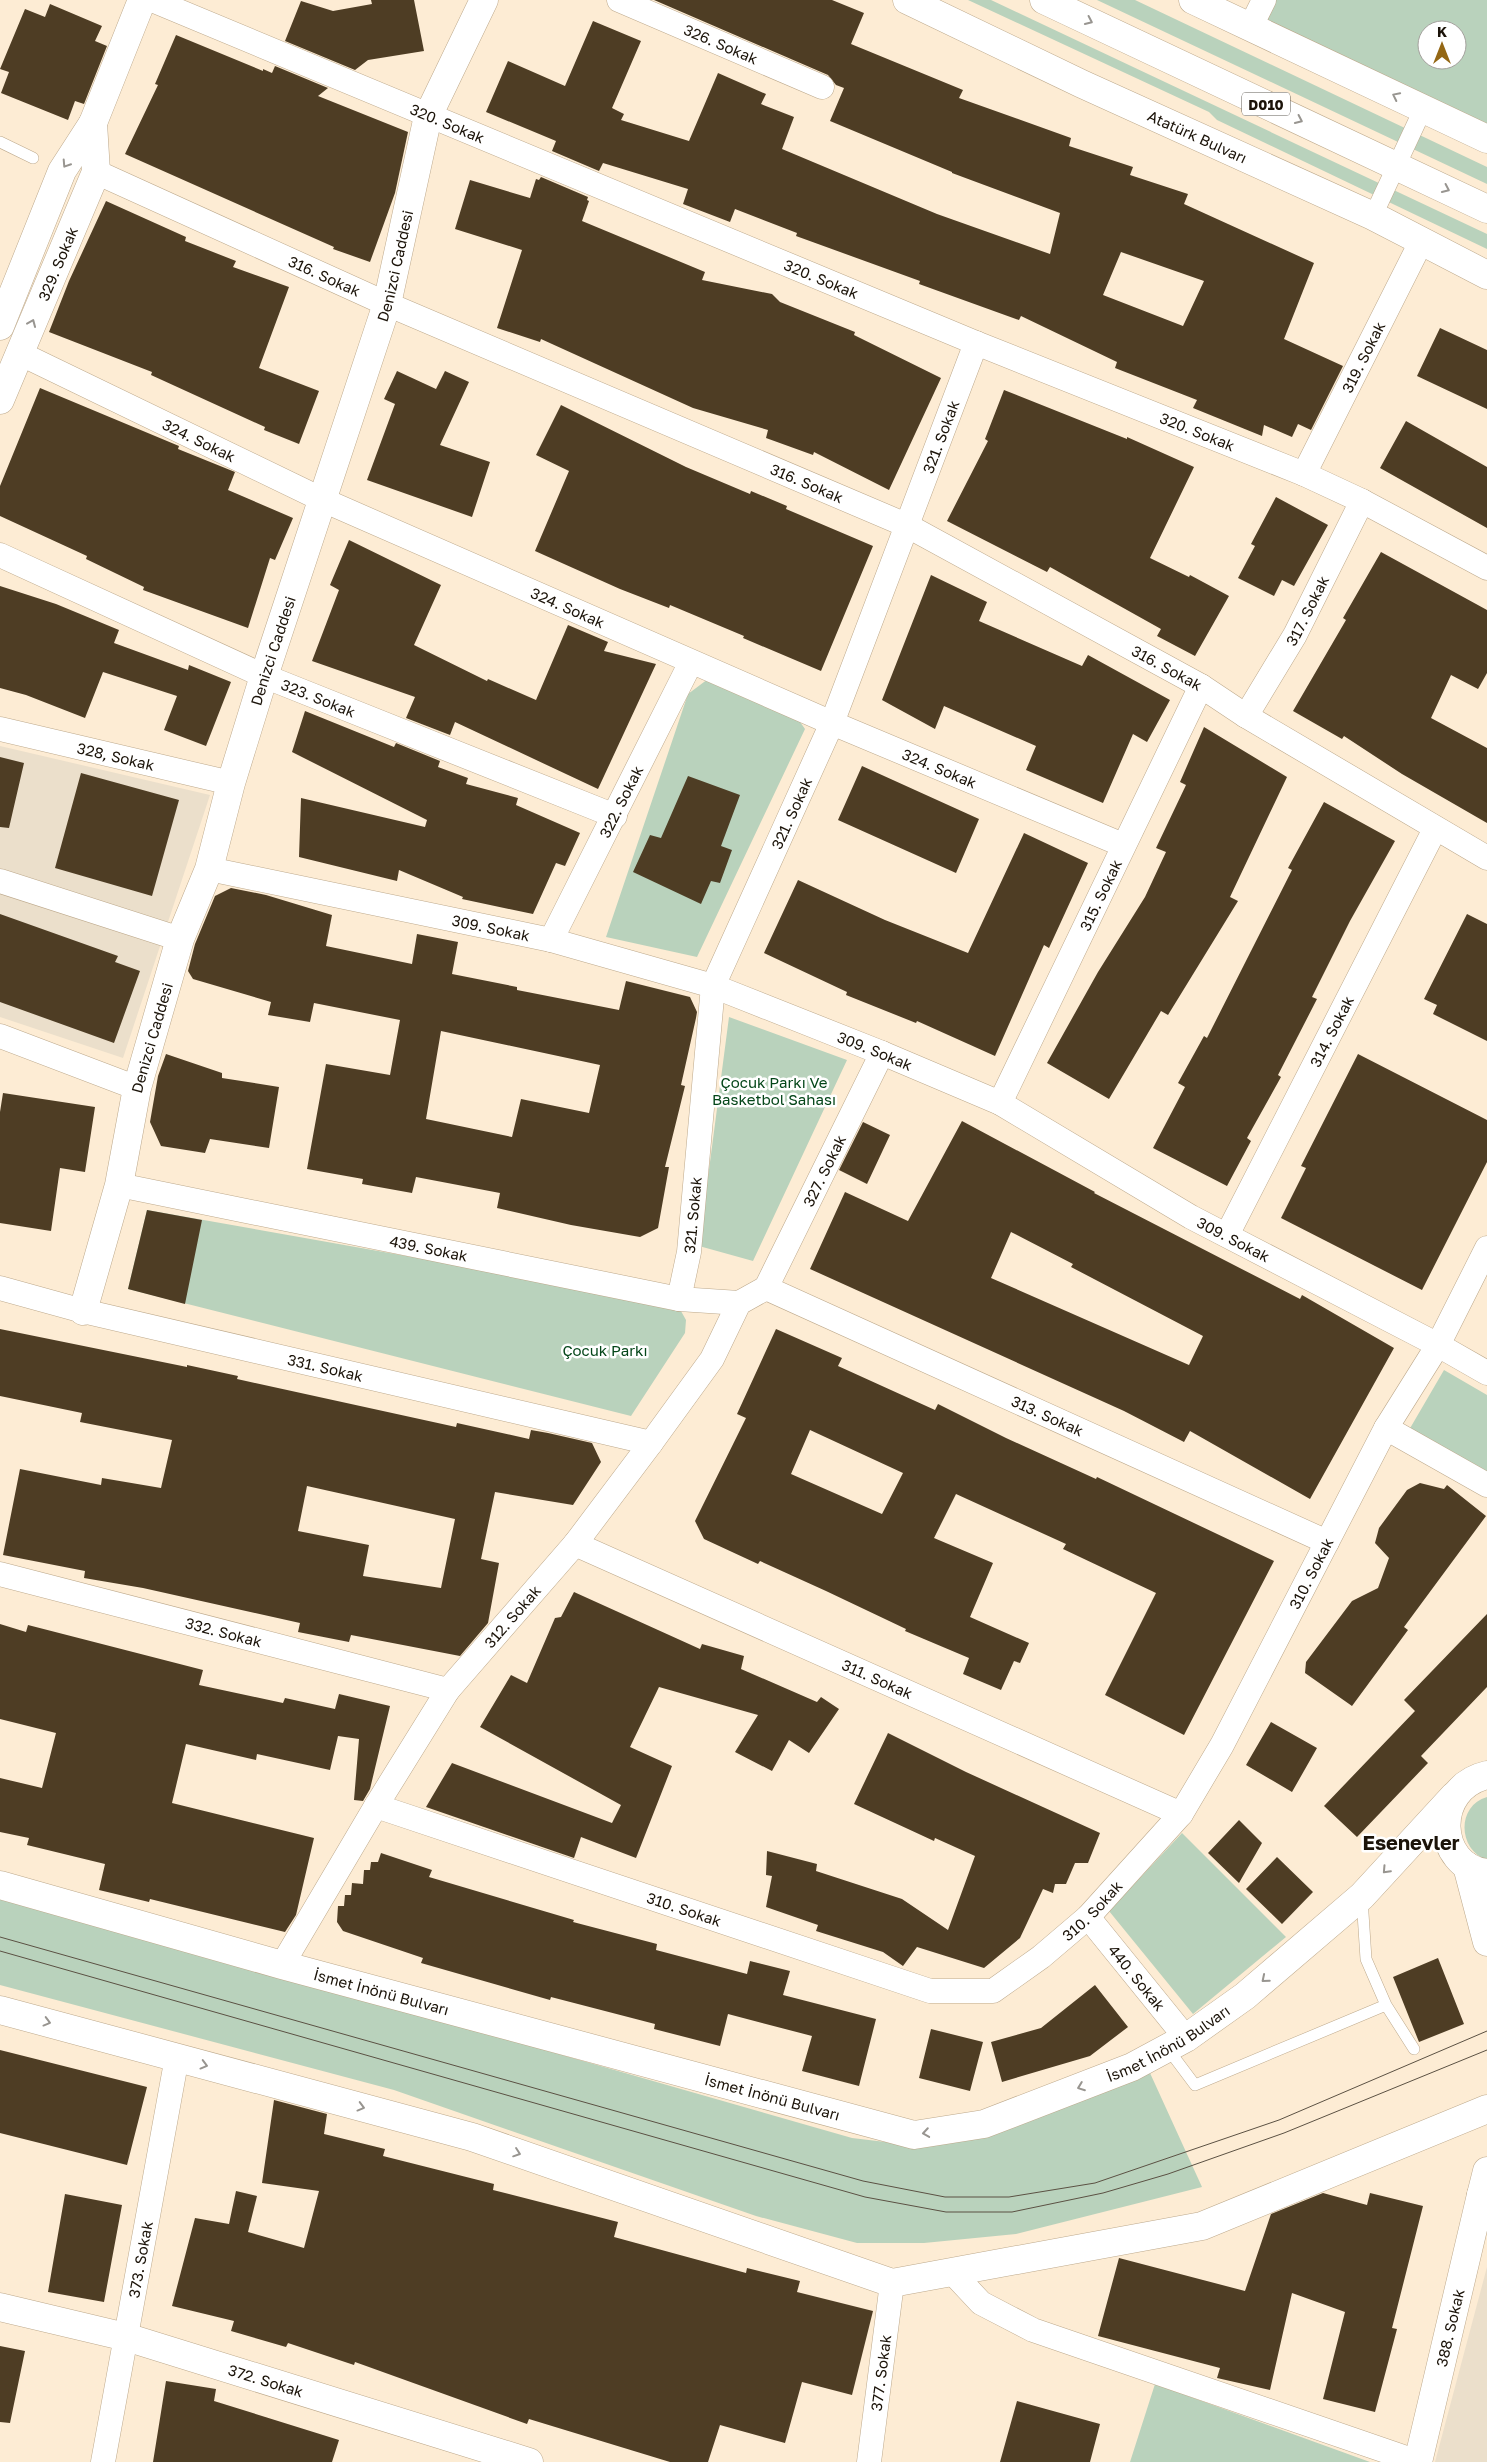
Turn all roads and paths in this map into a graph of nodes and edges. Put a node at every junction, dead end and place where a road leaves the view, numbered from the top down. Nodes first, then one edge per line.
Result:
1 (142, 0) edge
2 (152, 0) edge
3 (484, 0) edge
4 (619, 0) edge
5 (906, 0) edge
6 (1044, 0) edge
7 (1193, 0) edge
8 (1264, 0) edge
9 (1251, 26) junction
10 (822, 87) dead end
11 (1423, 109) junction
12 (428, 116) junction
13 (93, 123) junction
14 (1487, 139) edge
15 (0, 142) edge
16 (33, 158) dead end
17 (1397, 166) junction
18 (96, 172) junction
19 (1487, 209) edge
20 (1373, 216) junction
21 (1422, 240) junction
22 (1487, 275) edge
23 (387, 304) junction
24 (0, 326) edge
25 (976, 343) junction
26 (19, 353) junction
27 (0, 400) edge
28 (1304, 474) junction
29 (323, 500) junction
30 (1362, 501) junction
31 (906, 525) junction
32 (0, 555) edge
33 (1487, 568) edge
34 (691, 662) junction
35 (264, 676) junction
36 (1201, 686) junction
37 (1246, 716) junction
38 (832, 723) junction
39 (0, 729) edge
40 (231, 783) junction
41 (615, 816) junction
42 (1435, 828) junction
43 (1123, 845) junction
44 (1487, 858) edge
45 (209, 869) junction
46 (0, 881) edge
47 (180, 939) junction
48 (551, 940) junction
49 (713, 986) junction
50 (0, 1036) edge
51 (882, 1053) junction
52 (137, 1088) junction
53 (1000, 1103) junction
54 (119, 1184) junction
55 (1227, 1235) junction
56 (1487, 1248) edge
57 (0, 1288) edge
58 (766, 1288) junction
59 (679, 1299) junction
60 (739, 1303) junction
61 (83, 1311) junction
62 (1438, 1345) junction
63 (1487, 1373) edge
64 (1386, 1428) junction
65 (651, 1443) junction
66 (1487, 1486) edge
67 (1327, 1542) junction
68 (575, 1544) junction
69 (0, 1574) edge
70 (448, 1690) junction
71 (1484, 1774) edge
72 (1454, 1796) junction
73 (376, 1806) junction
74 (1181, 1814) junction
75 (1477, 1870) edge
76 (0, 1885) edge
77 (1362, 1896) junction
78 (1088, 1917) junction
79 (1487, 1942) edge
80 (282, 1965) junction
81 (1386, 2005) junction
82 (0, 2010) edge
83 (1177, 2044) junction
84 (1414, 2049) dead end
85 (178, 2057) junction
86 (1487, 2109) edge
87 (1486, 2186) edge
88 (952, 2272) junction
89 (892, 2283) junction
90 (0, 2307) edge
91 (126, 2337) junction
92 (103, 2462) edge
93 (530, 2462) edge
94 (869, 2462) edge
95 (1418, 2462) edge

1 - 13 main road, 329. Sokak
2 - 12 street, 320. Sokak
3 - 12 main road, Denizci Caddesi
4 - 10 street, 326. Sokak
5 - 20 main road, Atatürk Bulvarı
6 -> 17 main road, D010
7 - 9 main road
8 - 9 street
11 -> 9 main road
11 - 14 main road
11 - 17 street
12 - 23 main road, Denizci Caddesi
12 - 25 street, 320. Sokak
13 - 18 main road, 329. Sokak
13 -> 24 main road, 329. Sokak
15 - 16 lane
17 -> 19 main road, D010
17 - 20 street
18 - 23 street, 316. Sokak
26 -> 18 main road, 329. Sokak
20 - 21 main road, Atatürk Bulvarı
21 - 22 main road, Atatürk Bulvarı
21 - 28 street, 319. Sokak
23 - 29 main road, Denizci Caddesi
23 - 31 street, 316. Sokak
25 - 28 street, 320. Sokak
25 - 31 street, 321. Sokak
26 - 27 main road, 329. Sokak
26 - 29 street, 324. Sokak
28 - 30 street, 320. Sokak
29 - 34 street, 324. Sokak
29 - 35 main road, Denizci Caddesi
30 - 33 street, 320. Sokak
30 - 37 street, 317. Sokak
31 - 36 street, 316. Sokak
31 - 38 street, 321. Sokak
32 - 35 street, 323. Sokak
34 - 38 street, 324. Sokak
34 - 41 street, 322. Sokak
35 - 40 main road, Denizci Caddesi
35 - 41 street, 323. Sokak
36 - 37 street, 316. Sokak
36 - 43 street, 315. Sokak
37 - 42 street, 316. Sokak
38 - 43 street, 324. Sokak
38 - 49 street, 321. Sokak
39 - 40 street, 328, Sokak
40 - 45 main road, Denizci Caddesi
41 - 48 street, 322. Sokak
42 - 44 street, 316. Sokak
42 - 55 street, 314. Sokak
43 - 53 street, 315. Sokak
45 - 47 main road, Denizci Caddesi
45 - 48 street, 309. Sokak
46 - 47 street
47 - 52 main road, Denizci Caddesi
48 - 49 street, 309. Sokak
49 - 51 street, 309. Sokak
49 - 59 street, 321. Sokak
50 - 52 street
51 - 53 street, 309. Sokak
51 - 58 street, 327. Sokak
52 - 54 main road, Denizci Caddesi
53 - 55 street, 309. Sokak
54 - 59 street, 439. Sokak
54 - 61 main road, Denizci Caddesi
55 - 62 street, 309. Sokak
56 - 62 street, 310. Sokak
57 - 61 street, 331. Sokak
58 - 60 street
58 - 67 street, 313. Sokak
59 - 60 street, 439. Sokak
60 - 65 street, 312. Sokak
61 - 65 street, 331. Sokak
62 - 63 street, 309. Sokak
62 - 64 street, 310. Sokak
64 - 66 street
64 - 67 street, 310. Sokak
65 - 68 street, 312. Sokak
67 - 74 street, 310. Sokak
68 - 70 street, 312. Sokak
68 - 74 street, 311. Sokak
69 - 70 street, 332. Sokak
70 - 73 street, 312. Sokak
71 - 72 main road, İsmet İnönü Bulvarı
72 - 75 main road
72 -> 77 main road, İsmet İnönü Bulvarı
73 - 78 street, 310. Sokak
73 - 80 street, 312. Sokak
74 - 78 street, 310. Sokak
75 - 79 main road
76 - 80 main road, İsmet İnönü Bulvarı
77 - 81 lane
77 -> 83 main road, İsmet İnönü Bulvarı
78 - 83 street, 440. Sokak
83 -> 80 main road, İsmet İnönü Bulvarı
81 - 83 lane
81 - 84 lane
82 -> 85 main road
85 -> 89 main road
85 - 91 street, 373. Sokak
86 - 88 main road
87 - 95 main road, 388. Sokak
88 - 89 main road
88 - 95 street
89 - 94 street, 377. Sokak
90 - 91 main road, 372. Sokak
91 - 92 street, 373. Sokak
91 - 93 main road, 372. Sokak

